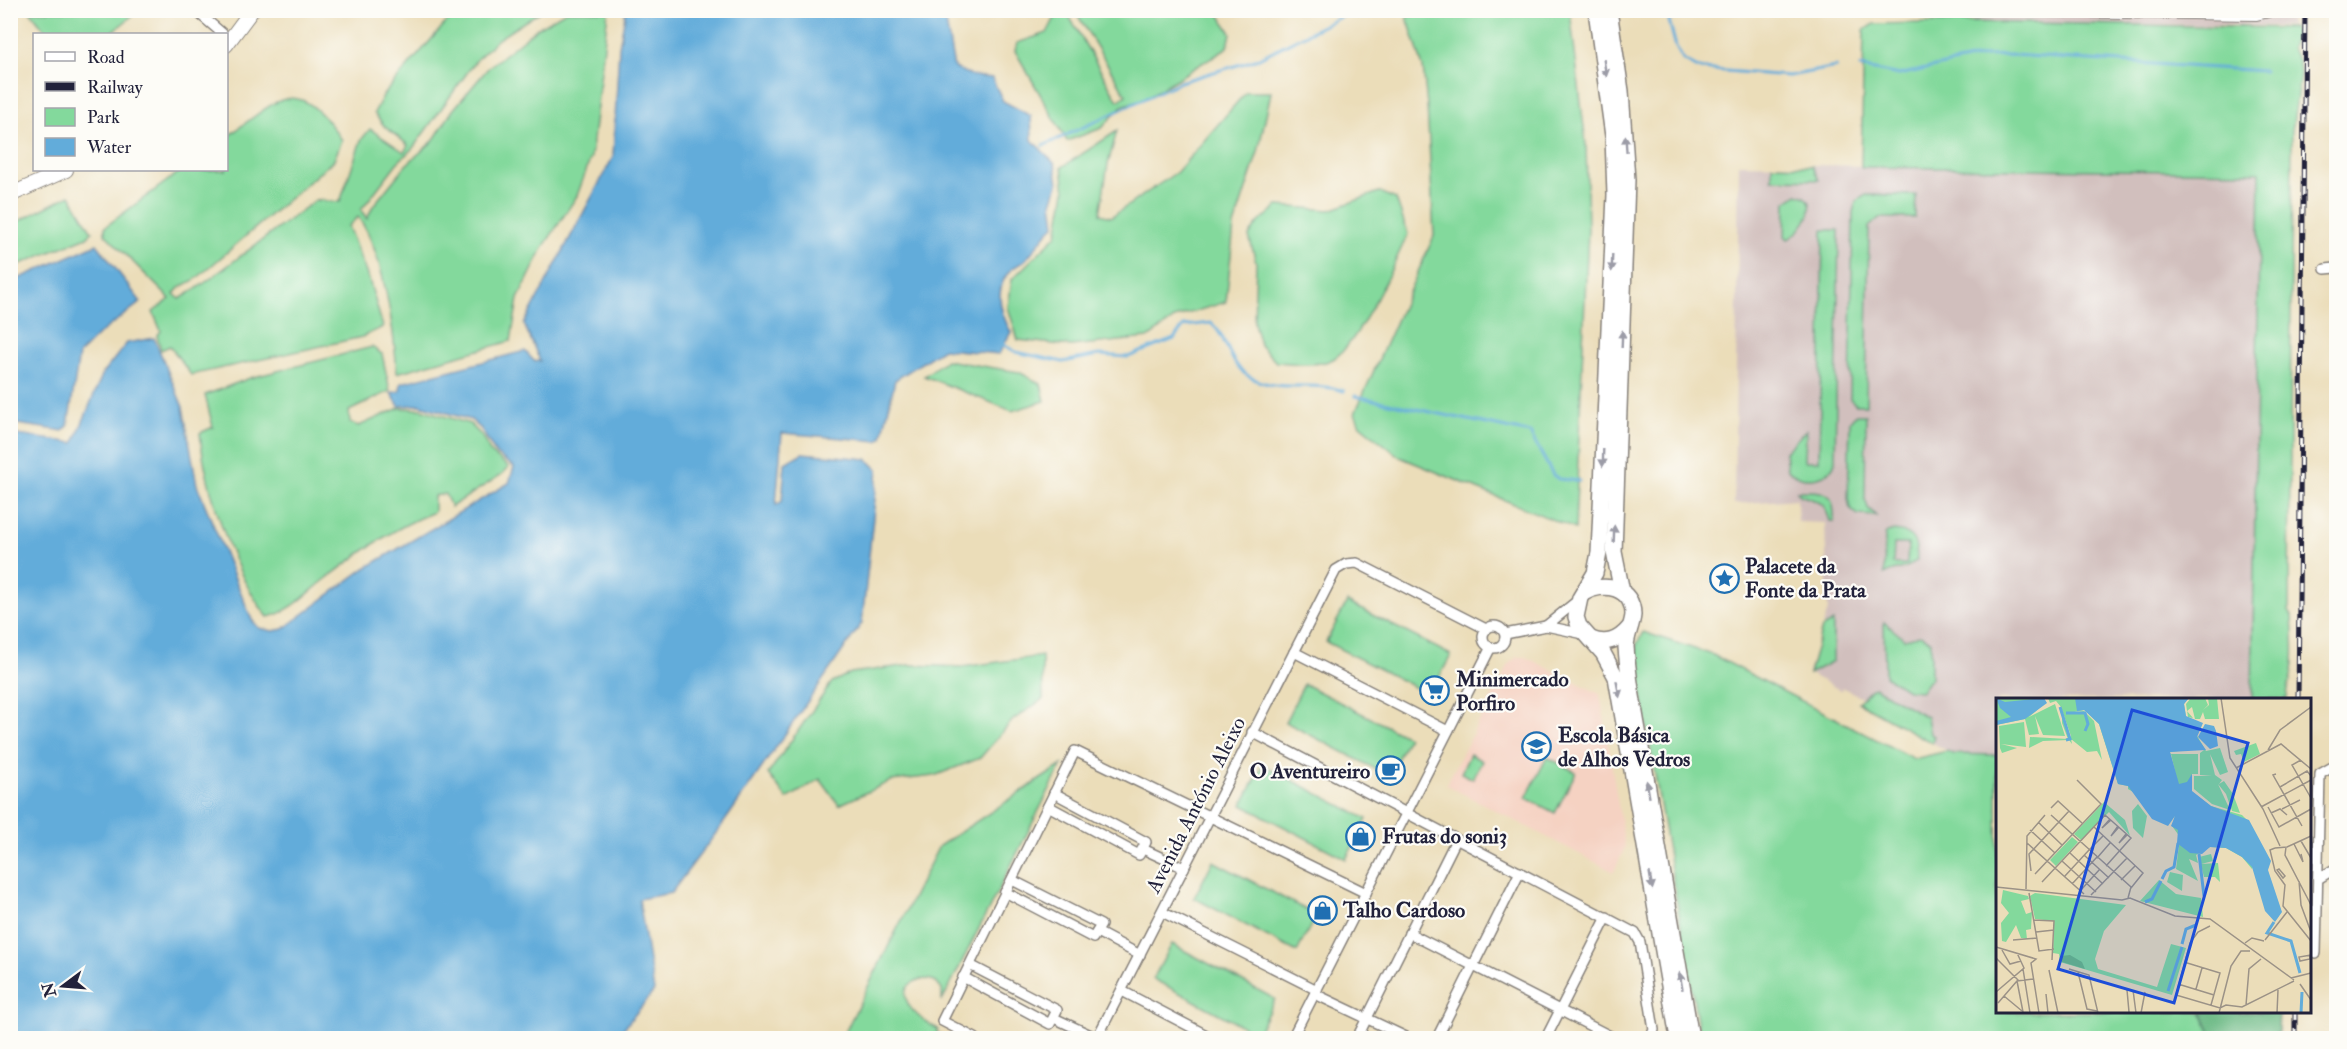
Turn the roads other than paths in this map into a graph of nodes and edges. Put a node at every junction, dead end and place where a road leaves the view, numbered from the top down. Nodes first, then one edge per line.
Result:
1 (195, 10) edge
2 (252, 10) edge
3 (1596, 10) edge
4 (1609, 10) edge
5 (2062, 10) edge
6 (2268, 10) edge
7 (2180, 11) edge
8 (220, 33) edge
9 (228, 37) edge
10 (64, 171) edge
11 (10, 195) edge
12 (2337, 268) edge
13 (2325, 269) dead end
14 (1622, 592) junction
15 (1582, 596) junction
16 (1546, 626) junction
17 (1629, 628) junction
18 (1486, 629) junction
19 (1505, 634) junction
20 (1587, 637) junction
21 (1491, 647) junction
22 (1294, 652) junction
23 (1448, 731) junction
24 (1252, 732) junction
25 (2337, 765) edge
26 (1054, 793) junction
27 (1048, 806) junction
28 (1407, 813) junction
29 (1210, 818) junction
30 (1456, 840) junction
31 (1143, 849) junction
32 (1184, 868) junction
33 (2337, 868) edge
34 (1520, 872) junction
35 (1012, 879) junction
36 (2318, 879) junction
37 (1005, 892) junction
38 (1366, 893) junction
39 (1162, 912) junction
40 (1607, 917) junction
41 (1097, 932) junction
42 (1409, 933) junction
43 (2316, 952) dead end
44 (1140, 955) junction
45 (970, 965) junction
46 (1473, 965) junction
47 (963, 977) junction
48 (1122, 991) junction
49 (1316, 992) junction
50 (1561, 1009) junction
51 (1054, 1018) junction
52 (1367, 1018) junction
53 (975, 1038) edge
54 (1097, 1038) edge
55 (1212, 1038) edge
56 (1292, 1038) edge
57 (1357, 1038) edge
58 (1408, 1038) edge
59 (1437, 1038) edge
60 (1546, 1038) edge
61 (1614, 1038) edge
62 (1650, 1038) edge
63 (1678, 1038) edge
64 (1691, 1038) edge

1 - 8 street
2 - 9 street
3 -> 15 main road
14 -> 4 main road
5 - 7 street
6 - 7 street
10 - 11 street
12 - 13 street
14 - 15 main road
14 - 17 main road
15 - 16 street
15 - 20 main road
16 - 19 street
16 - 20 street
17 - 20 main road
64 -> 17 main road
18 - 19 street
18 - 21 street
18 - 22 street, Avenida António Aleixo
19 - 21 street
20 -> 63 main road
21 - 23 street
22 - 23 street
22 - 24 street, Avenida António Aleixo
23 - 28 street
24 - 28 street
24 - 29 street, Avenida António Aleixo
25 - 36 street
26 - 27 street
26 - 29 street
26 - 31 street
27 - 31 street
27 - 35 street
28 - 30 street
28 - 38 street
29 - 32 street, Avenida António Aleixo
29 - 38 street
30 - 34 street
30 - 42 street
31 - 32 street
32 - 39 street, Avenida António Aleixo
33 - 36 street
34 - 40 street
34 - 46 street
35 - 37 street
35 - 41 street
36 - 43 street
37 - 41 street
37 - 45 street
38 - 49 street
39 - 44 street, Avenida António Aleixo
39 - 49 street
40 - 50 street
40 - 62 street
41 - 44 street
42 - 46 street
42 - 52 street
44 - 48 street, Avenida António Aleixo
45 - 47 street
45 - 51 street
46 - 50 street
46 - 59 street
47 - 51 street
47 - 53 street
48 - 54 street, Avenida António Aleixo
48 - 55 street
49 - 52 street
49 - 56 street
50 - 60 street
50 - 61 street
51 - 54 street
52 - 57 street
52 - 58 street

